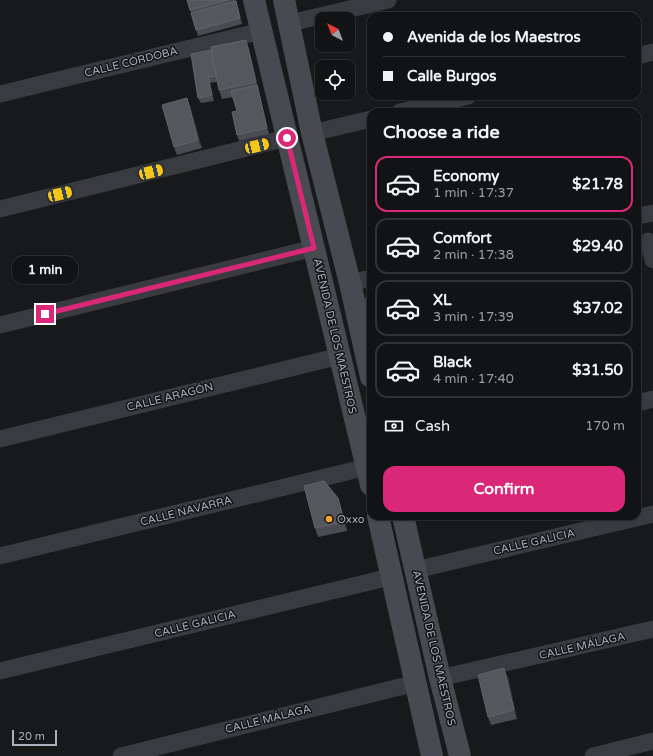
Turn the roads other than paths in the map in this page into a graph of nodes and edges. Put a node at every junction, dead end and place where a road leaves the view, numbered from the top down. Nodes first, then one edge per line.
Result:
1 (254, 0) edge
2 (284, 0) edge
3 (388, 0) edge
4 (290, 23) junction
5 (261, 31) junction
6 (653, 52) edge
7 (641, 55) edge
8 (0, 94) edge
9 (451, 100) edge
10 (417, 108) edge
11 (367, 120) edge
12 (312, 133) junction
13 (287, 138) junction
14 (0, 209) edge
15 (653, 213) edge
16 (641, 215) edge
17 (646, 241) edge
18 (314, 248) junction
19 (653, 260) edge
20 (367, 279) edge
21 (350, 282) junction
22 (363, 307) edge
23 (0, 325) edge
24 (367, 342) edge
25 (340, 356) junction
26 (653, 399) edge
27 (641, 402) edge
28 (0, 439) edge
29 (367, 460) edge
30 (367, 473) edge
31 (653, 514) edge
32 (641, 517) edge
33 (379, 520) edge
34 (404, 520) edge
35 (628, 520) edge
36 (0, 556) edge
37 (415, 570) junction
38 (390, 577) junction
39 (653, 629) edge
40 (0, 671) edge
41 (440, 678) junction
42 (416, 683) junction
43 (653, 741) edge
44 (121, 756) edge
45 (432, 756) edge
46 (460, 756) edge
47 (593, 756) edge

1 - 5 main road, AVENIDA DE LOS MAESTROS
2 - 4 main road
3 - 4 street
4 - 12 main road
5 - 8 street, CALLE CÓRDOBA
5 - 13 main road, AVENIDA DE LOS MAESTROS
6 - 7 street
9 - 10 street
11 - 12 street
12 - 21 main road
13 - 14 street
13 - 18 main road, AVENIDA DE LOS MAESTROS
15 - 16 street
17 - 19 street
18 - 23 street
18 - 25 main road, AVENIDA DE LOS MAESTROS
20 - 21 street
21 - 22 main road
22 - 24 main road
25 - 28 street, CALLE ARAGÓN
25 - 29 main road, AVENIDA DE LOS MAESTROS
26 - 27 street
30 - 36 street, CALLE NAVARRA
31 - 32 street, CALLE GALICIA
33 - 38 main road
34 - 37 main road, AVENIDA DE LOS MAESTROS
35 - 37 street, CALLE GALICIA
37 - 41 main road, AVENIDA DE LOS MAESTROS
38 - 40 street, CALLE GALICIA
38 - 42 main road
39 - 41 street, CALLE MÁLAGA
41 - 46 main road, AVENIDA DE LOS MAESTROS
42 - 44 street, CALLE MÁLAGA
42 - 45 main road
43 - 47 street

